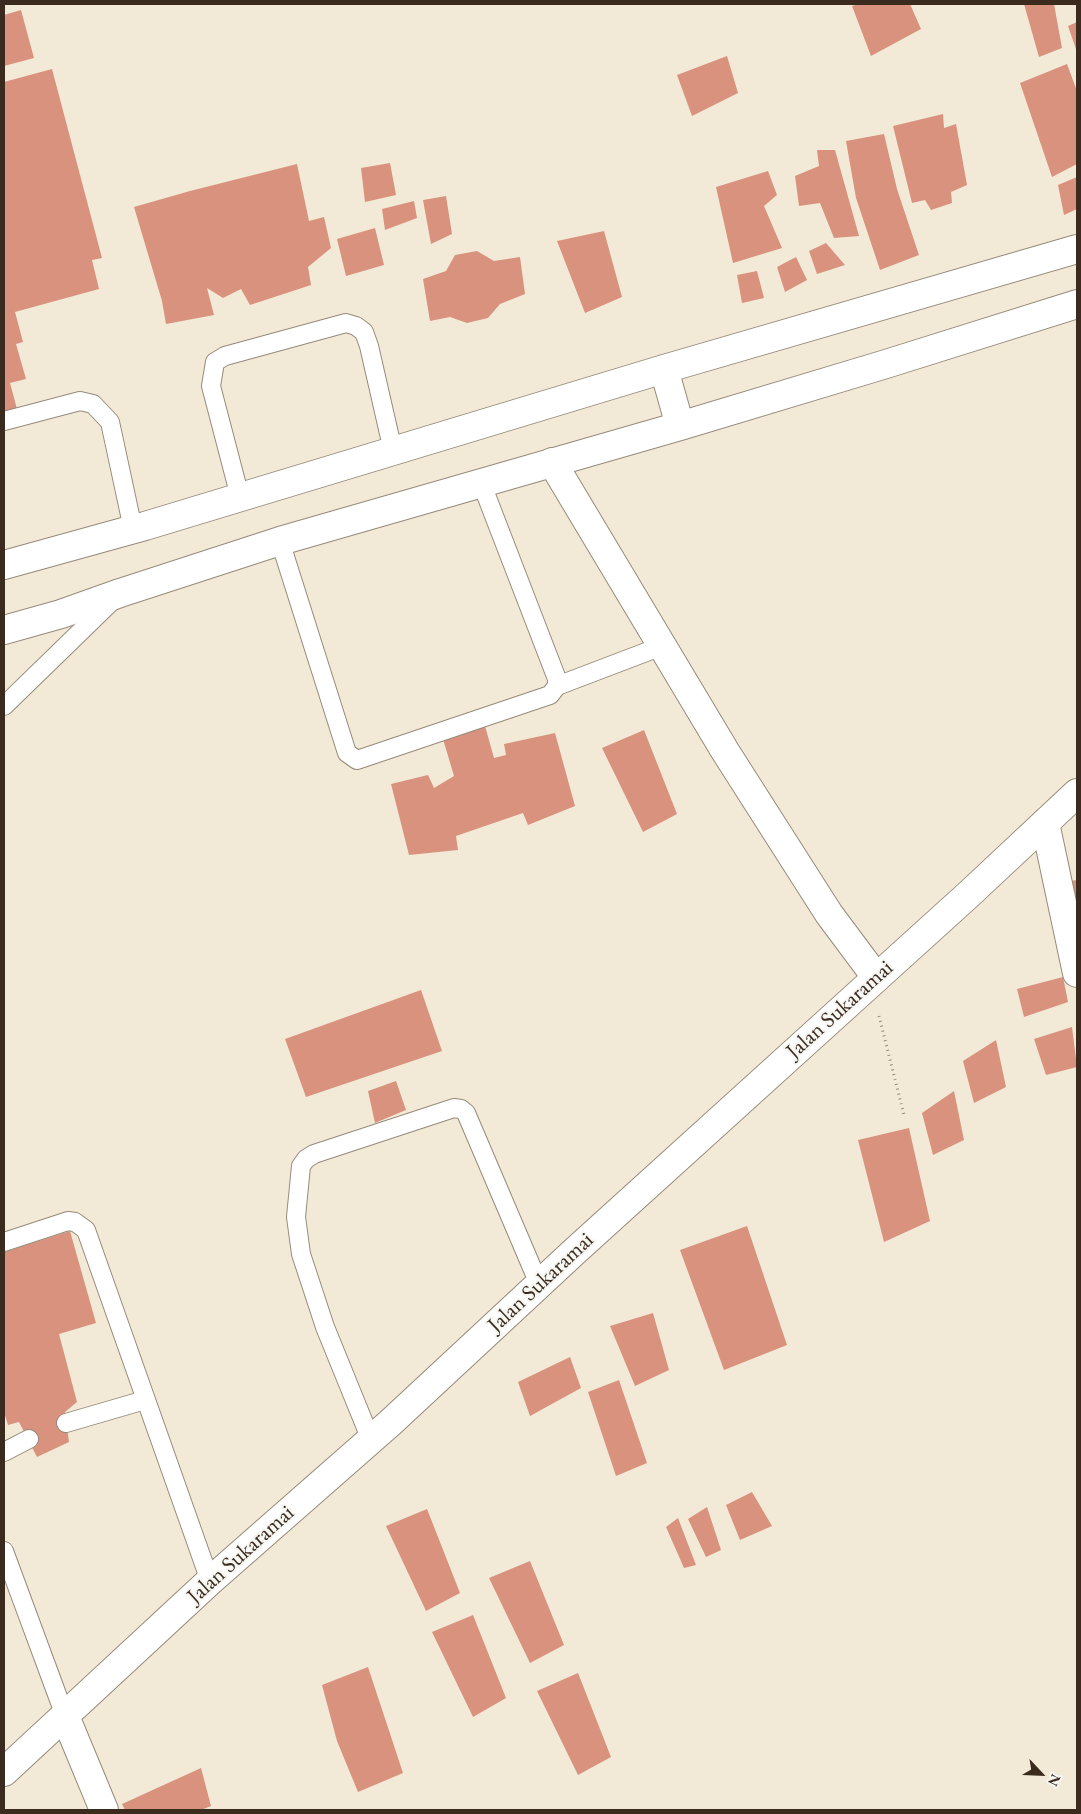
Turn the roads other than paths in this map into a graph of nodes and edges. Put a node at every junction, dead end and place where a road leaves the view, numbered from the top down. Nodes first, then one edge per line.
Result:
1 (1077, 249) edge
2 (1077, 304) edge
3 (664, 368) junction
4 (4, 420) edge
5 (680, 426) junction
6 (393, 451) junction
7 (552, 462) junction
8 (481, 482) junction
9 (240, 497) junction
10 (133, 529) junction
11 (280, 541) junction
12 (4, 565) edge
13 (120, 592) junction
14 (4, 630) edge
15 (662, 646) junction
16 (557, 686) junction
17 (4, 706) edge
18 (1077, 793) edge
19 (1045, 822) junction
20 (1077, 973) edge
21 (876, 977) junction
22 (4, 1242) edge
23 (539, 1284) junction
24 (145, 1400) junction
25 (66, 1424) dead end
26 (29, 1439) dead end
27 (371, 1440) junction
28 (4, 1452) edge
29 (4, 1551) edge
30 (210, 1581) junction
31 (65, 1716) junction
32 (4, 1772) edge
33 (104, 1810) edge

1 - 3 street
2 - 5 street
3 - 5 street
3 - 6 street
4 - 10 lane
5 - 7 street
6 - 9 street
6 - 9 lane
7 - 8 street
7 - 15 street
8 - 11 street
8 - 16 lane
9 - 10 street
10 - 12 street
11 - 13 street
11 - 16 lane
13 - 14 street
13 - 17 lane
15 - 16 lane
15 - 21 street
18 - 19 street, Jalan Sukaramai
19 - 20 street
19 - 21 street, Jalan Sukaramai
21 - 23 street, Jalan Sukaramai
22 - 24 lane
23 - 27 street, Jalan Sukaramai
23 - 27 lane
24 - 25 lane
24 - 30 lane
26 - 28 lane
27 - 30 street, Jalan Sukaramai
29 - 31 lane
30 - 31 street, Jalan Sukaramai
31 - 32 street, Jalan Sukaramai
31 - 33 street

